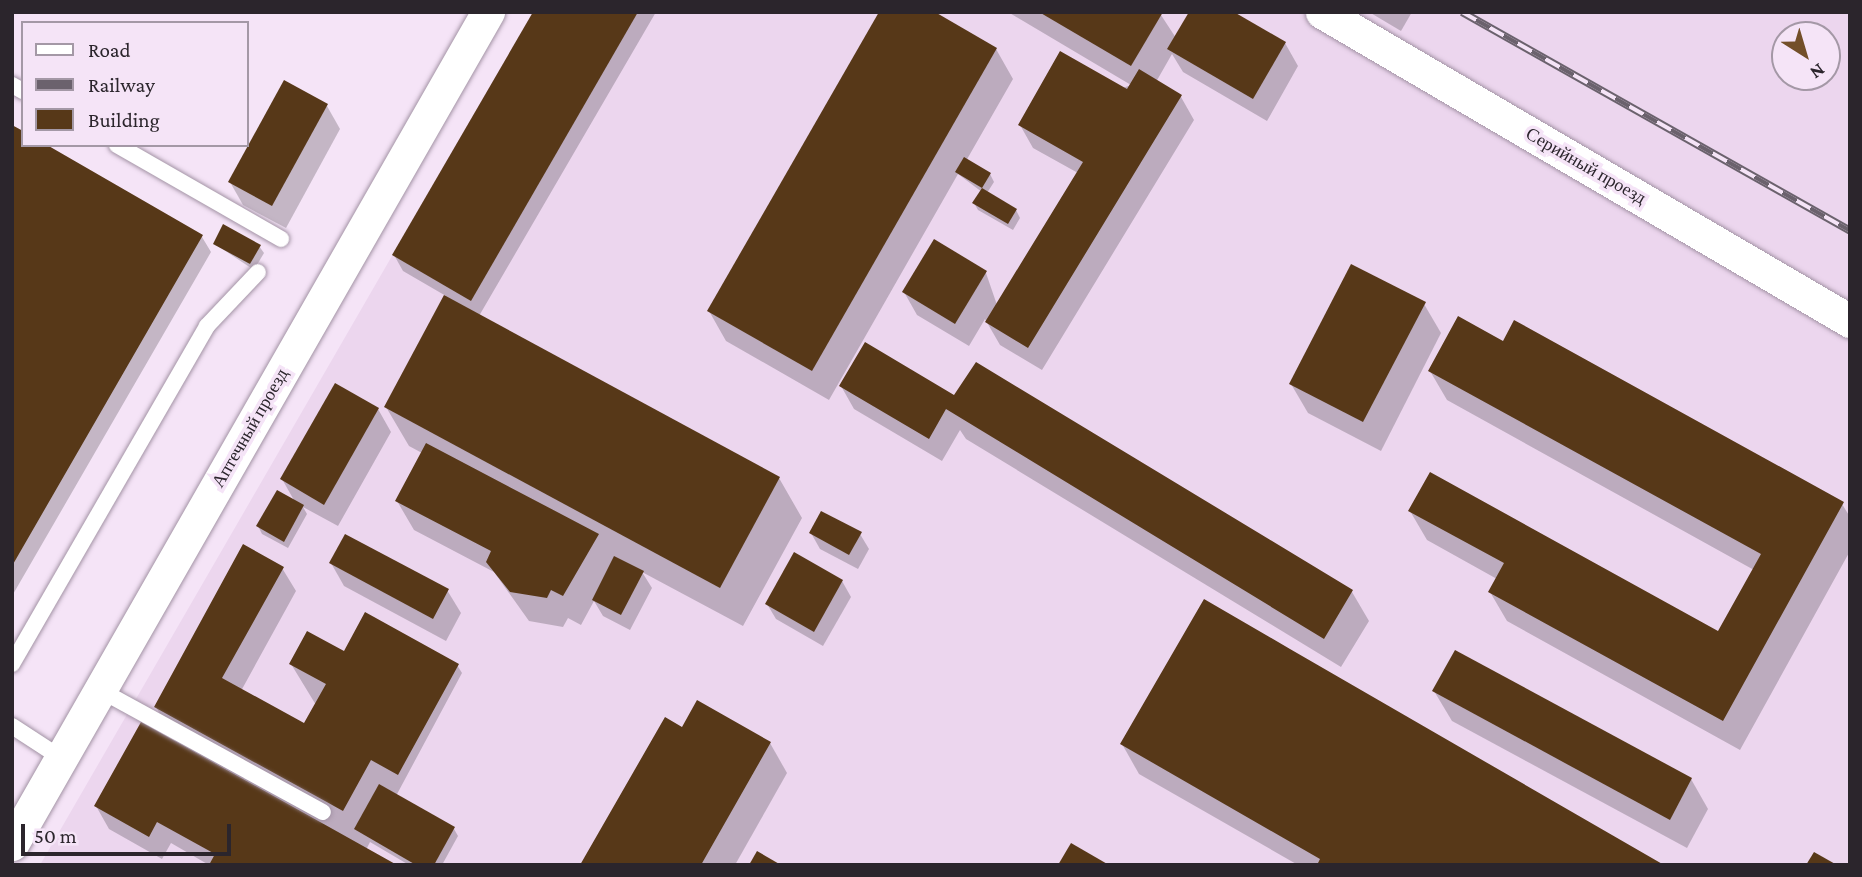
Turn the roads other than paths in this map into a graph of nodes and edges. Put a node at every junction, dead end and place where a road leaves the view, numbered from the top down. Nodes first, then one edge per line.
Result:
1 (488, 12) edge
2 (1322, 12) edge
3 (120, 147) edge
4 (281, 239) dead end
5 (258, 272) dead end
6 (1850, 321) edge
7 (12, 664) edge
8 (100, 690) junction
9 (12, 726) edge
10 (61, 758) junction
11 (323, 812) dead end
12 (12, 845) edge

1 - 8 street, Аптечный проезд
2 - 6 street, Серийный проезд
3 - 4 lane
5 - 7 lane
8 - 10 street, Аптечный проезд
8 - 11 lane
9 - 10 lane
10 - 12 street, Аптечный проезд

